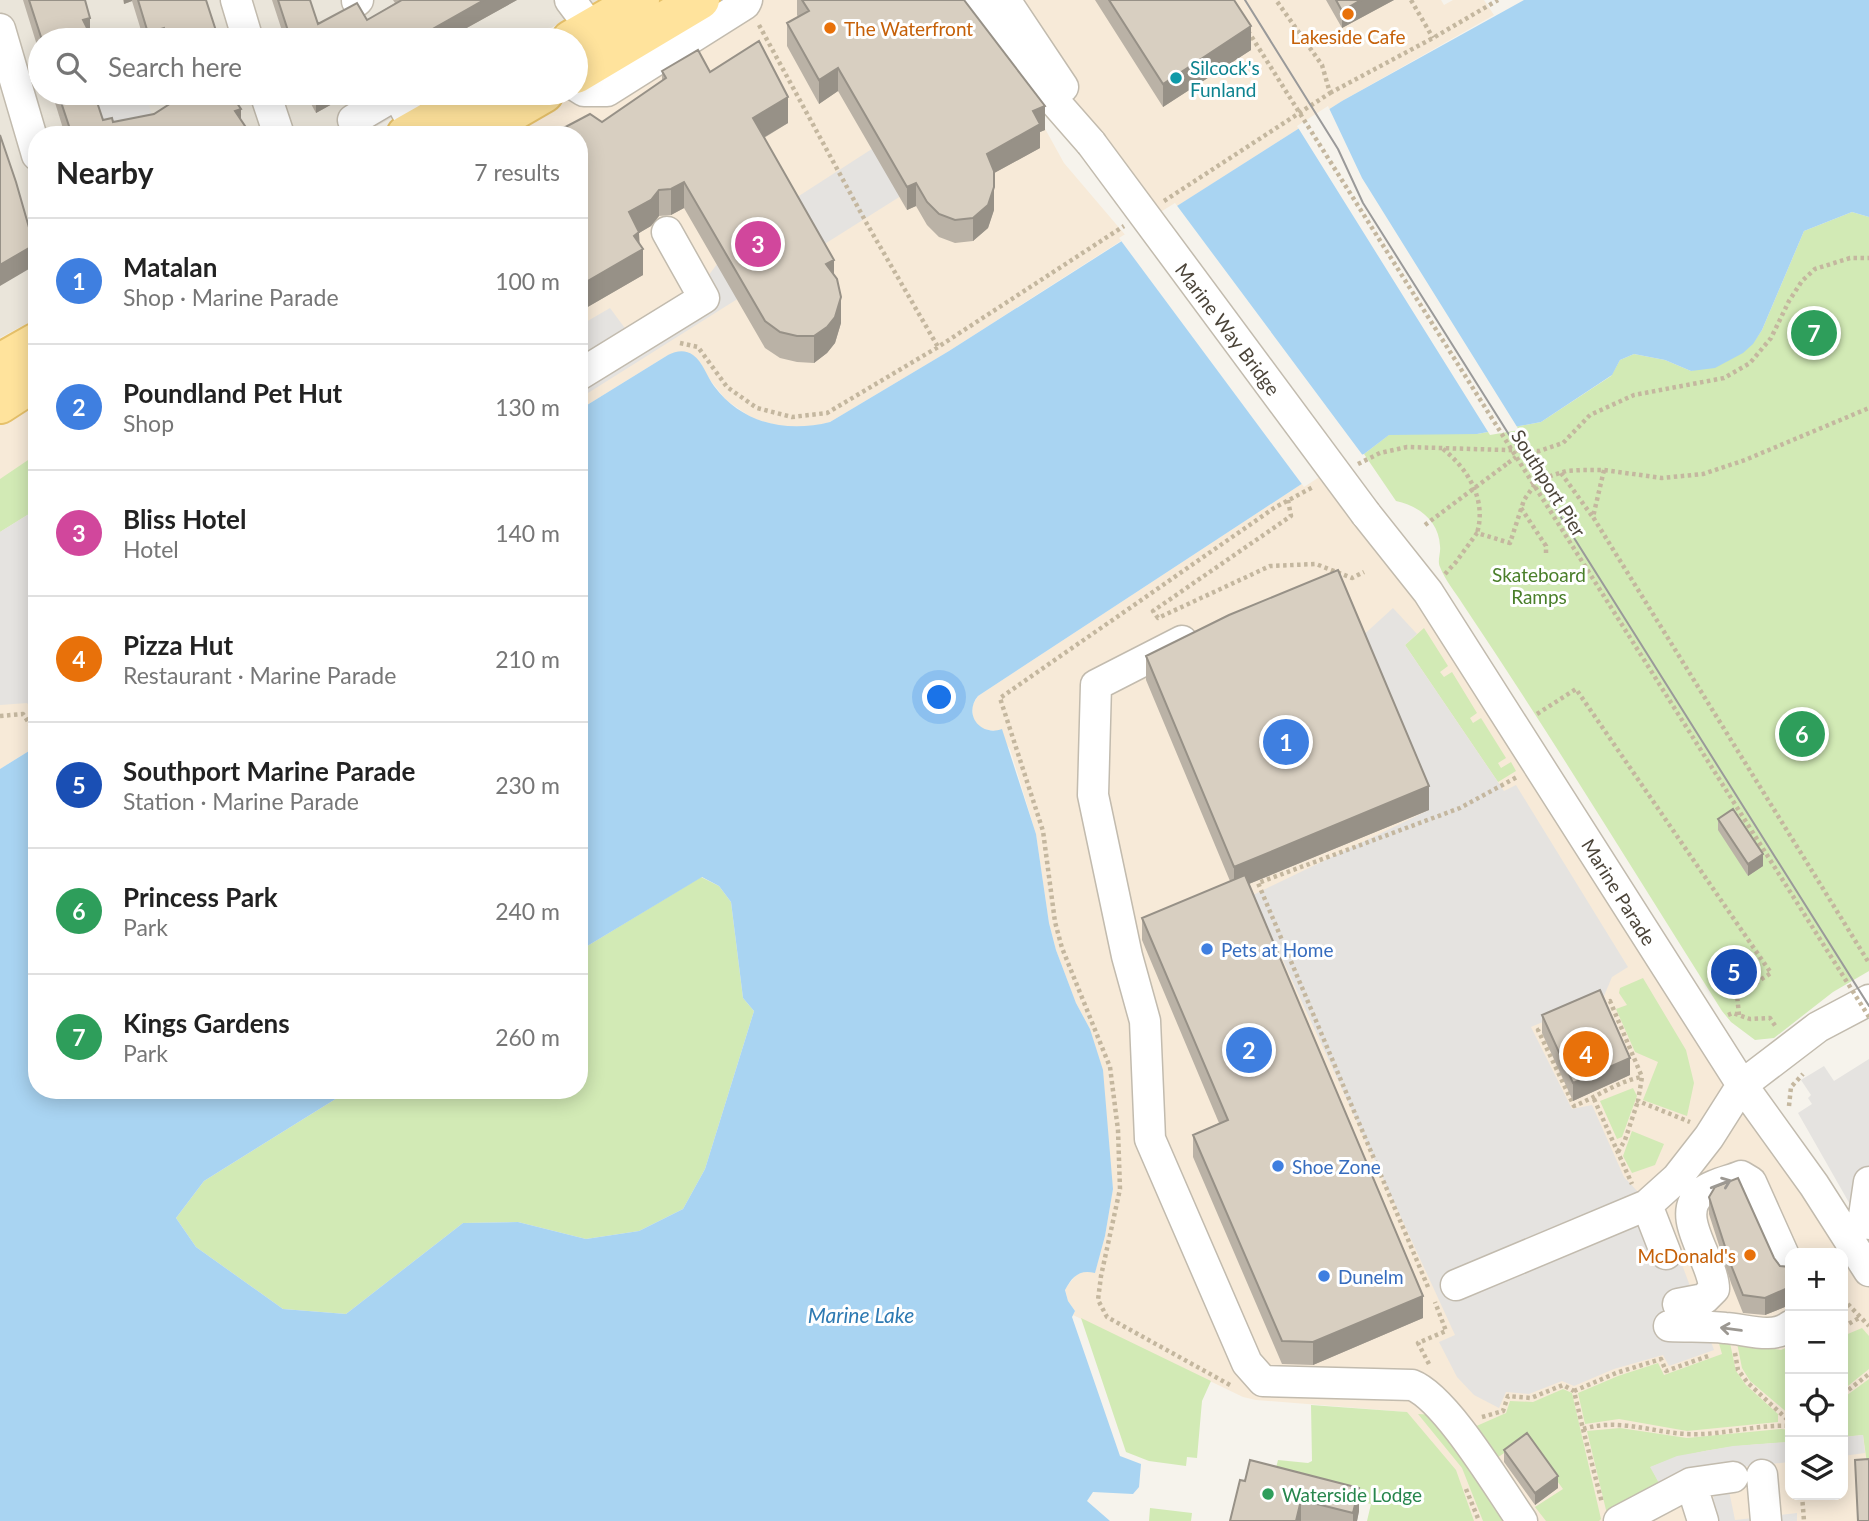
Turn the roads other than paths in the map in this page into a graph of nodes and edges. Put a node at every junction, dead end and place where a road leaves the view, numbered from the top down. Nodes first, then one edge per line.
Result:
1 (236, 0) edge
2 (640, 0) edge
3 (975, 0) edge
4 (990, 0) edge
5 (1005, 0) edge
6 (746, 2) edge
7 (691, 16) edge
8 (244, 28) edge
9 (0, 29) edge
10 (588, 29) edge
11 (588, 30) edge
12 (1026, 69) junction
13 (588, 91) edge
14 (269, 105) edge
15 (379, 105) edge
16 (411, 105) edge
17 (467, 105) edge
18 (509, 105) edge
19 (354, 120) dead end
20 (28, 126) edge
21 (276, 126) edge
22 (436, 126) edge
23 (443, 126) edge
24 (449, 126) edge
25 (1091, 143) junction
26 (667, 232) dead end
27 (28, 347) edge
28 (0, 363) edge
29 (588, 369) edge
30 (28, 386) edge
31 (0, 404) edge
32 (1366, 514) joint
33 (1203, 631) edge
34 (1869, 1000) edge
35 (1742, 1085) junction
36 (1868, 1182) edge
37 (1639, 1195) junction
38 (1869, 1224) edge
39 (1666, 1254) dead end
40 (1785, 1258) edge
41 (1869, 1271) edge
42 (1456, 1285) dead end
43 (1785, 1329) edge
44 (1691, 1483) junction
45 (1611, 1513) edge
46 (1522, 1521) edge
47 (1703, 1521) edge
48 (1766, 1521) edge

1 - 8 street
2 - 10 main road
3 - 12 street
4 - 12 street
5 - 25 street
6 - 7 street
7 - 11 main road
7 - 13 street
9 - 20 street
12 - 25 street
14 - 21 street
15 - 19 street
16 - 22 street
17 - 23 main road
18 - 24 main road
25 - 32 street, Marine Way Bridge, bridge
26 - 29 street
27 - 28 main road
30 - 31 main road
32 - 35 street, Marine Parade
33 - 46 street
34 - 35 street
35 - 37 street
35 - 41 street, Marine Parade
36 - 38 street
37 - 39 street
37 - 42 street
43 -> 40 street
44 - 45 street
44 - 47 street
44 - 48 street

